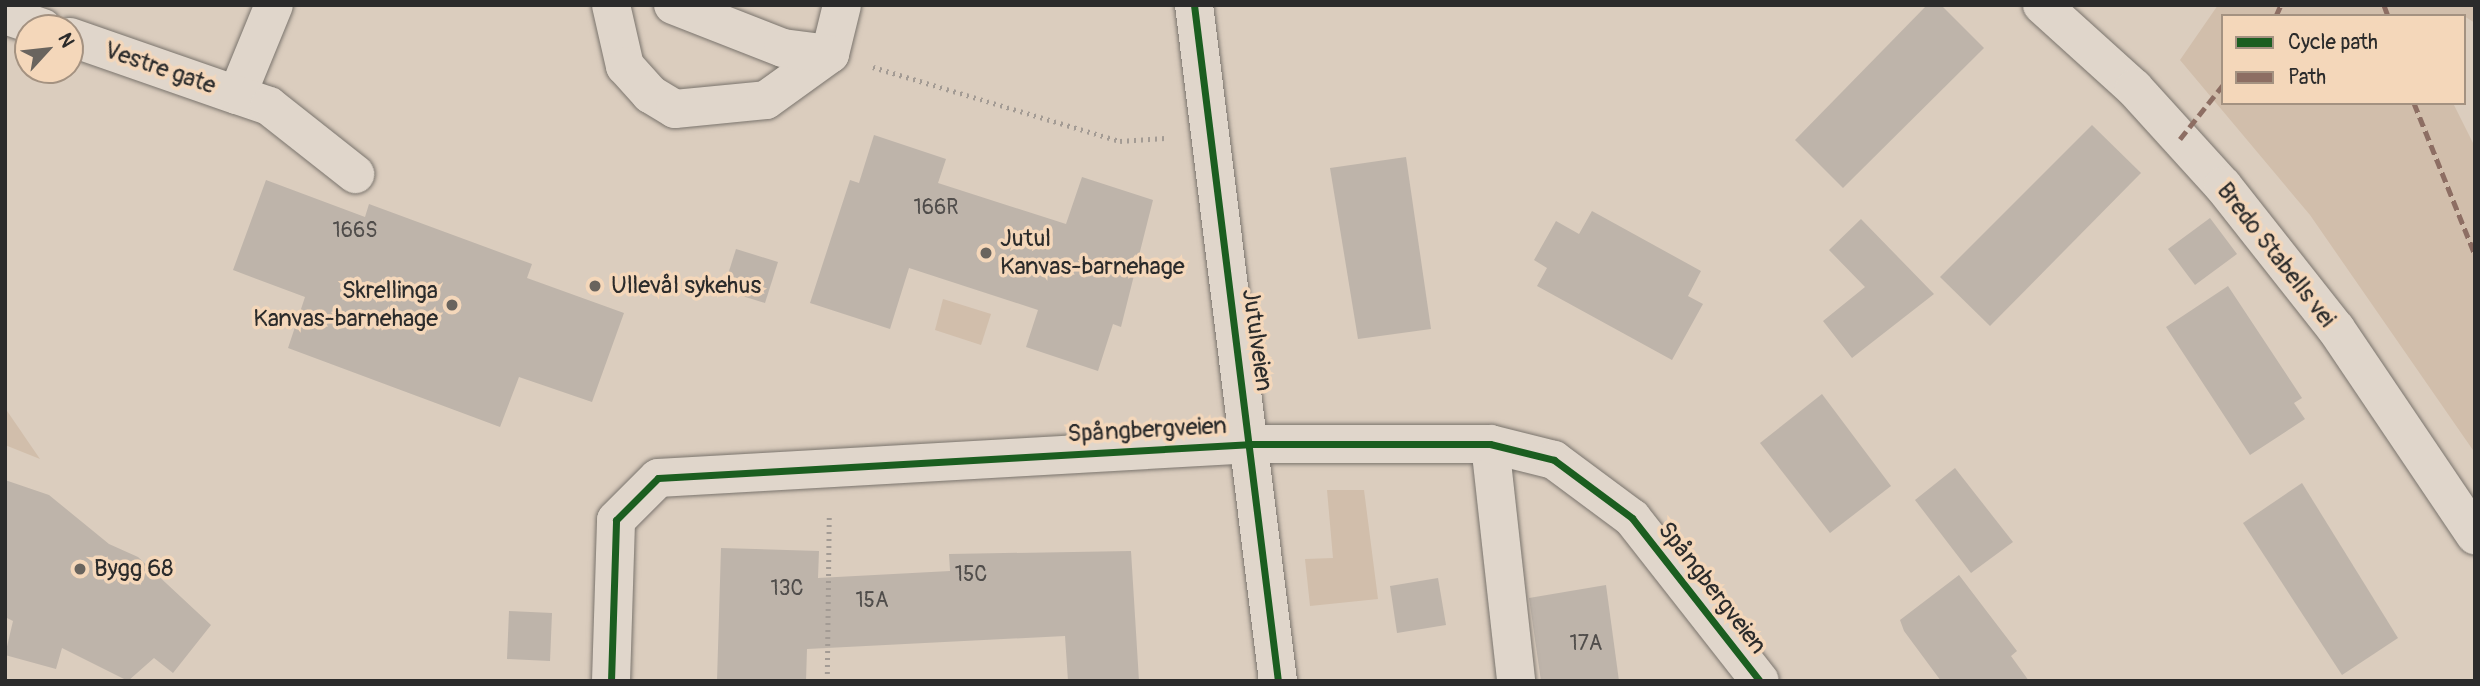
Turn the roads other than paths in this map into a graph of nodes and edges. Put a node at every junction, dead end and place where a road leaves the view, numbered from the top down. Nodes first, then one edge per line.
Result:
1 (274, 5) edge
2 (611, 5) edge
3 (673, 5) edge
4 (842, 5) edge
5 (1194, 5) edge
6 (2042, 5) edge
7 (84, 42) edge
8 (830, 54) junction
9 (237, 95) junction
10 (355, 174) dead end
11 (1253, 444) junction
12 (1490, 444) junction
13 (2475, 535) edge
14 (611, 681) edge
15 (1278, 681) edge
16 (1516, 681) edge
17 (1760, 681) edge

1 - 9 street, Vestre gate
2 - 8 street
3 - 8 street
4 - 8 street
5 - 11 street, Jutulveien
6 - 13 street, Bredo Stabells vei
7 - 9 street, Vestre gate
9 - 10 street
11 - 12 street, Spångbergveien
11 - 14 street, Spångbergveien
11 - 15 street, Jutulveien
12 - 16 street
12 - 17 street, Spångbergveien

